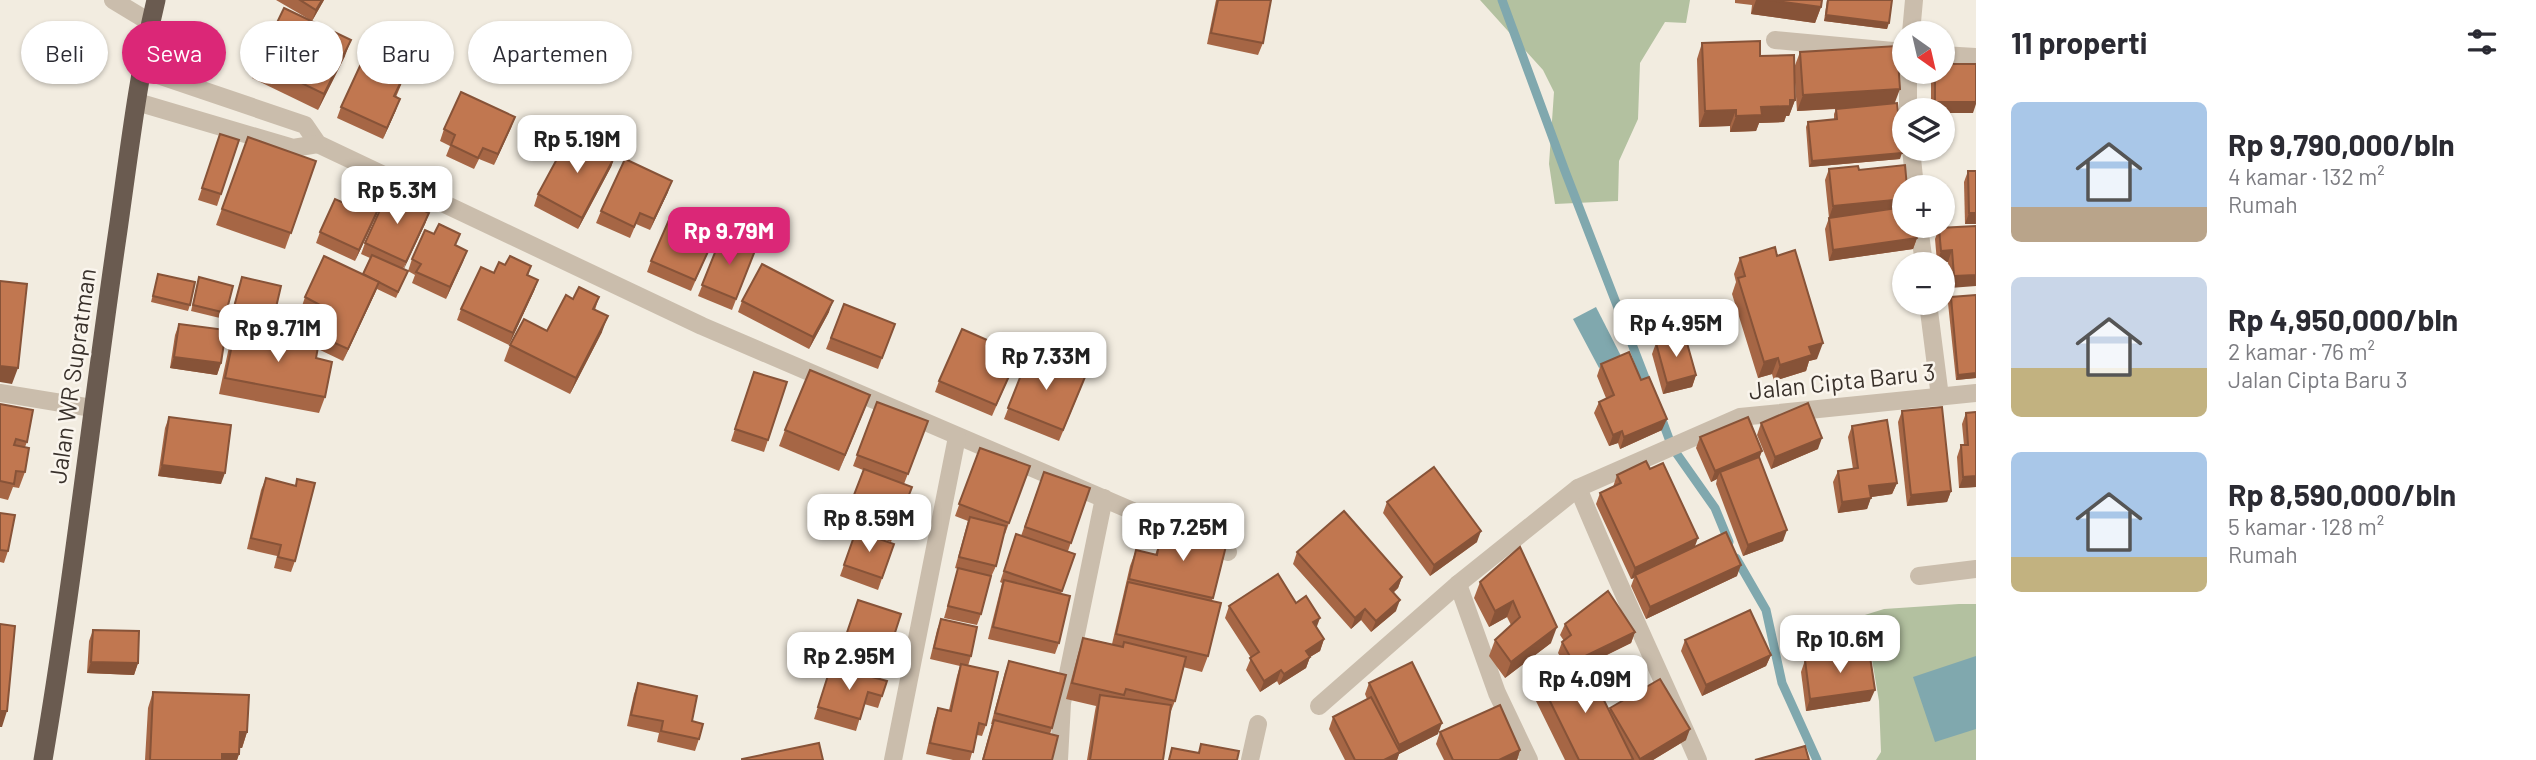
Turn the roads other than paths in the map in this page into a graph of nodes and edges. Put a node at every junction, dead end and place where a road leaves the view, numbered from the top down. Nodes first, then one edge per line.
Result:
1 (113, 0) edge
2 (156, 0) edge
3 (1914, 0) edge
4 (148, 21) edge
5 (151, 21) edge
6 (1912, 21) edge
7 (1775, 40) dead end
8 (1892, 51) edge
9 (1955, 56) edge
10 (1976, 57) edge
11 (140, 84) edge
12 (184, 84) edge
13 (137, 102) junction
14 (318, 144) junction
15 (1930, 315) edge
16 (0, 393) edge
17 (1976, 393) edge
18 (1940, 397) junction
19 (92, 408) junction
20 (957, 437) junction
21 (1578, 488) junction
22 (1104, 498) junction
23 (1228, 552) edge
24 (1976, 569) edge
25 (1919, 576) dead end
26 (1458, 584) junction
27 (1319, 706) dead end
28 (1258, 724) dead end
29 (43, 760) edge
30 (893, 760) edge
31 (1059, 760) edge
32 (1250, 760) edge
33 (1529, 760) edge
34 (1698, 760) edge

1 - 4 street
2 - 5 highway, Jalan WR Supratman
3 - 6 street
7 - 8 street
9 - 10 street
11 - 13 highway, Jalan WR Supratman
12 - 14 street
13 - 14 street
13 - 19 highway, Jalan WR Supratman
14 - 20 street
15 - 18 street
16 - 19 street
17 - 18 street, Jalan Cipta Baru 3
18 - 21 street, Jalan Cipta Baru 3
19 - 29 highway, Jalan WR Supratman
20 - 22 street
20 - 30 street
21 - 26 street, Jalan Cipta Baru 3
21 - 34 street
22 - 23 street
22 - 31 street
24 - 25 street
26 - 27 street, Jalan Cipta Baru 3
26 - 33 street
28 - 32 street

